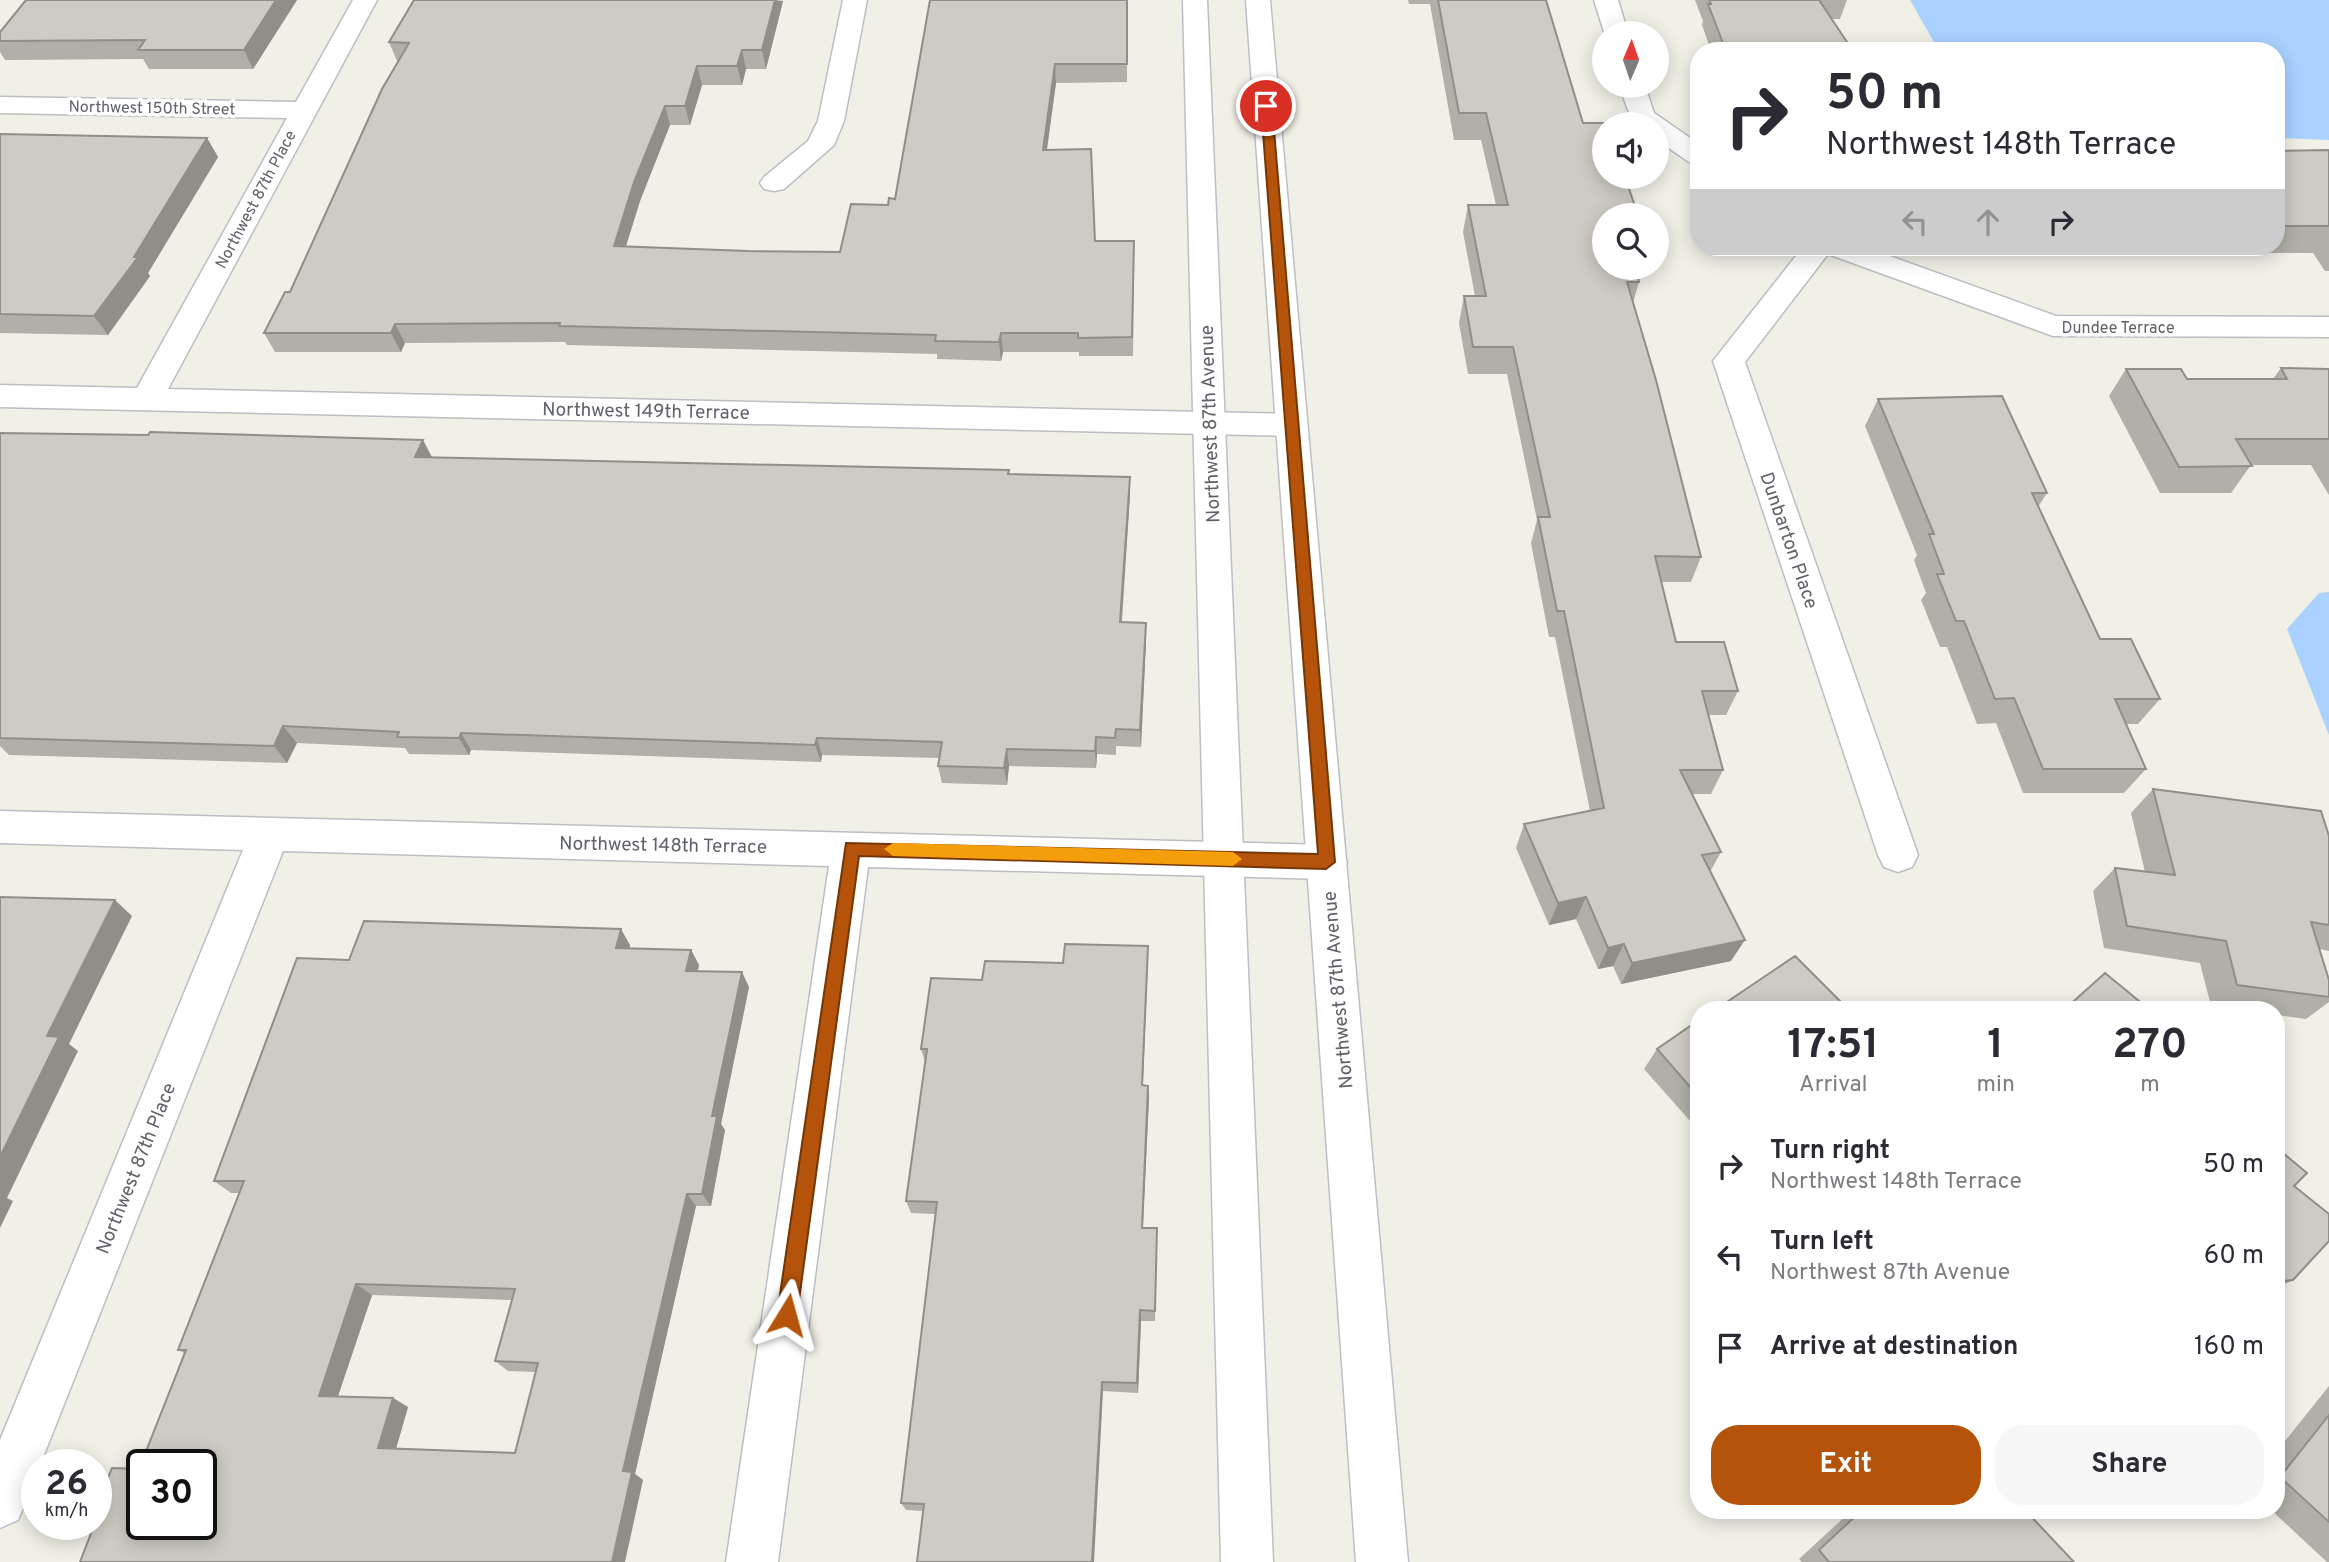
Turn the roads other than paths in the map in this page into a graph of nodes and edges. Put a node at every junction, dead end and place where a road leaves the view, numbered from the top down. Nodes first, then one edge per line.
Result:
1 (365, 0) edge
2 (855, 0) edge
3 (1195, 0) edge
4 (1258, 0) edge
5 (1606, 0) edge
6 (1612, 21) edge
7 (0, 105) edge
8 (304, 110) junction
9 (1669, 135) edge
10 (1690, 150) edge
11 (774, 183) dead end
12 (1811, 256) edge
13 (1862, 256) edge
14 (2329, 327) edge
15 (0, 396) edge
16 (147, 399) junction
17 (1209, 423) junction
18 (1292, 425) junction
19 (0, 827) edge
20 (270, 834) junction
21 (851, 848) junction
22 (1898, 855) dead end
23 (1223, 859) junction
24 (1326, 862) junction
25 (0, 1502) edge
26 (752, 1562) edge
27 (1247, 1562) edge
28 (1382, 1562) edge

1 - 8 street, Northwest 87th Place
2 - 11 street
3 - 17 street, Northwest 87th Avenue
4 - 18 street, Northwest 87th Avenue
5 - 6 street
7 - 8 street, Northwest 150th Street
8 - 16 street, Northwest 87th Place
9 - 10 street
12 - 22 street, Dunbarton Place
13 - 14 street, Dundee Terrace
15 - 16 street, Northwest 149th Terrace
16 - 17 street, Northwest 149th Terrace
17 - 18 street, Northwest 149th Terrace
17 - 23 street, Northwest 87th Avenue
18 - 24 street, Northwest 87th Avenue
19 - 20 street, Northwest 148th Terrace
20 - 21 street, Northwest 148th Terrace
20 - 25 street, Northwest 87th Place
21 - 23 street, Northwest 148th Terrace
21 - 26 street
23 - 24 street, Northwest 148th Terrace
23 - 27 street, Northwest 87th Avenue
24 - 28 street, Northwest 87th Avenue

